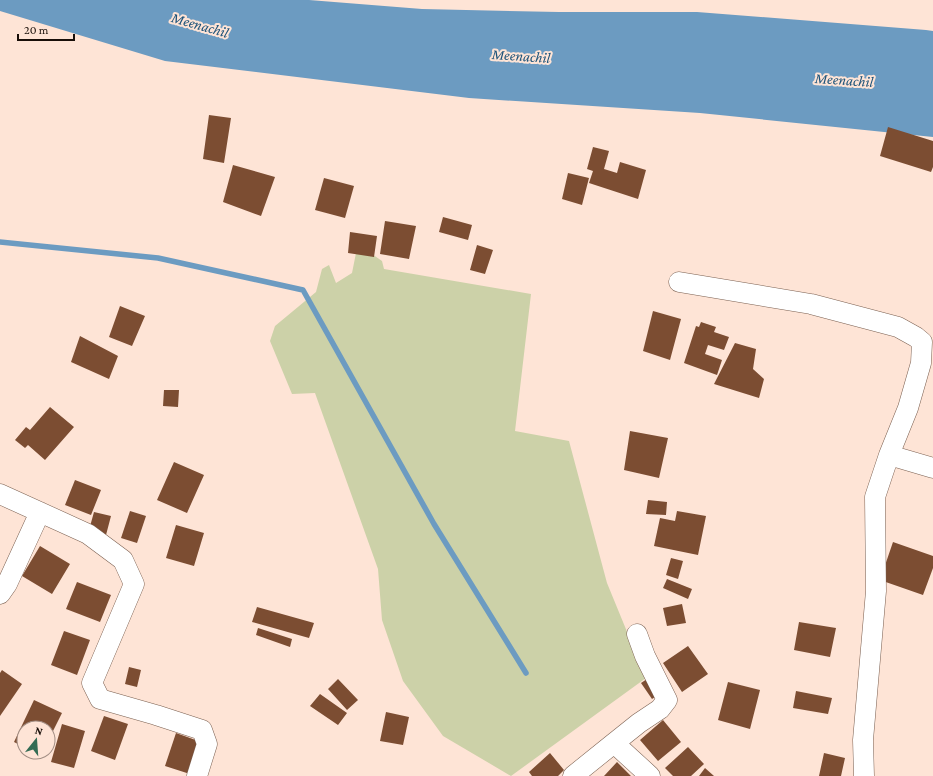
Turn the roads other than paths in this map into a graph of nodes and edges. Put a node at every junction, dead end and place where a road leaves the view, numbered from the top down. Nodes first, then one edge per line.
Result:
1 (679, 282) dead end
2 (889, 455) junction
3 (933, 468) edge
4 (0, 494) edge
5 (40, 512) junction
6 (0, 594) edge
7 (637, 634) dead end
8 (614, 743) junction
9 (198, 776) edge
10 (573, 776) edge
11 (650, 776) edge
12 (864, 776) edge

1 - 2 street
2 - 3 street
2 - 12 street
4 - 5 street
5 - 6 street
5 - 9 street
7 - 8 street
8 - 10 street
8 - 11 street

